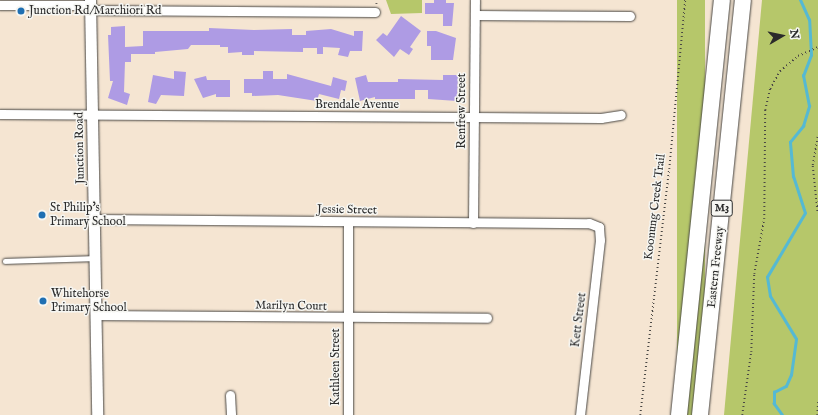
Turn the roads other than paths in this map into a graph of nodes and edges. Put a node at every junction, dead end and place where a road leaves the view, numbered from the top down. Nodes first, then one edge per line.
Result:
1 (474, 0) edge
2 (722, 0) edge
3 (743, 0) edge
4 (0, 5) edge
5 (90, 5) edge
6 (375, 12) dead end
7 (475, 15) junction
8 (630, 16) dead end
9 (0, 114) edge
10 (92, 115) junction
11 (621, 115) dead end
12 (474, 118) junction
13 (94, 219) junction
14 (348, 222) junction
15 (473, 223) junction
16 (599, 227) joint
17 (95, 258) junction
18 (5, 261) dead end
19 (95, 315) junction
20 (348, 318) junction
21 (487, 318) dead end
22 (230, 395) dead end
23 (97, 415) edge
24 (231, 415) edge
25 (348, 415) edge
26 (580, 415) edge
27 (679, 415) edge
28 (700, 415) edge

1 - 7 street, Renfrew Street
2 - 27 highway, Eastern Freeway / M3
3 - 28 highway, Eastern Freeway / M3
4 - 5 street
5 - 6 street
5 - 10 street, Junction Road
7 - 8 street
7 - 12 street, Renfrew Street
9 - 10 street, Brendale Avenue
10 - 12 street, Brendale Avenue
10 - 13 street, Junction Road
11 - 12 street, Brendale Avenue
12 - 15 street, Renfrew Street
13 - 14 street, Jessie Street
13 - 17 street, Junction Road
14 - 15 street, Jessie Street
14 - 20 street, Kathleen Street
15 - 16 street, Jessie Street
16 - 26 street, Kett Street
17 - 18 lane
17 - 19 street, Junction Road
19 - 20 street, Marilyn Court
19 - 23 street, Junction Road
20 - 21 street, Marilyn Court
20 - 25 street, Kathleen Street
22 - 24 street

